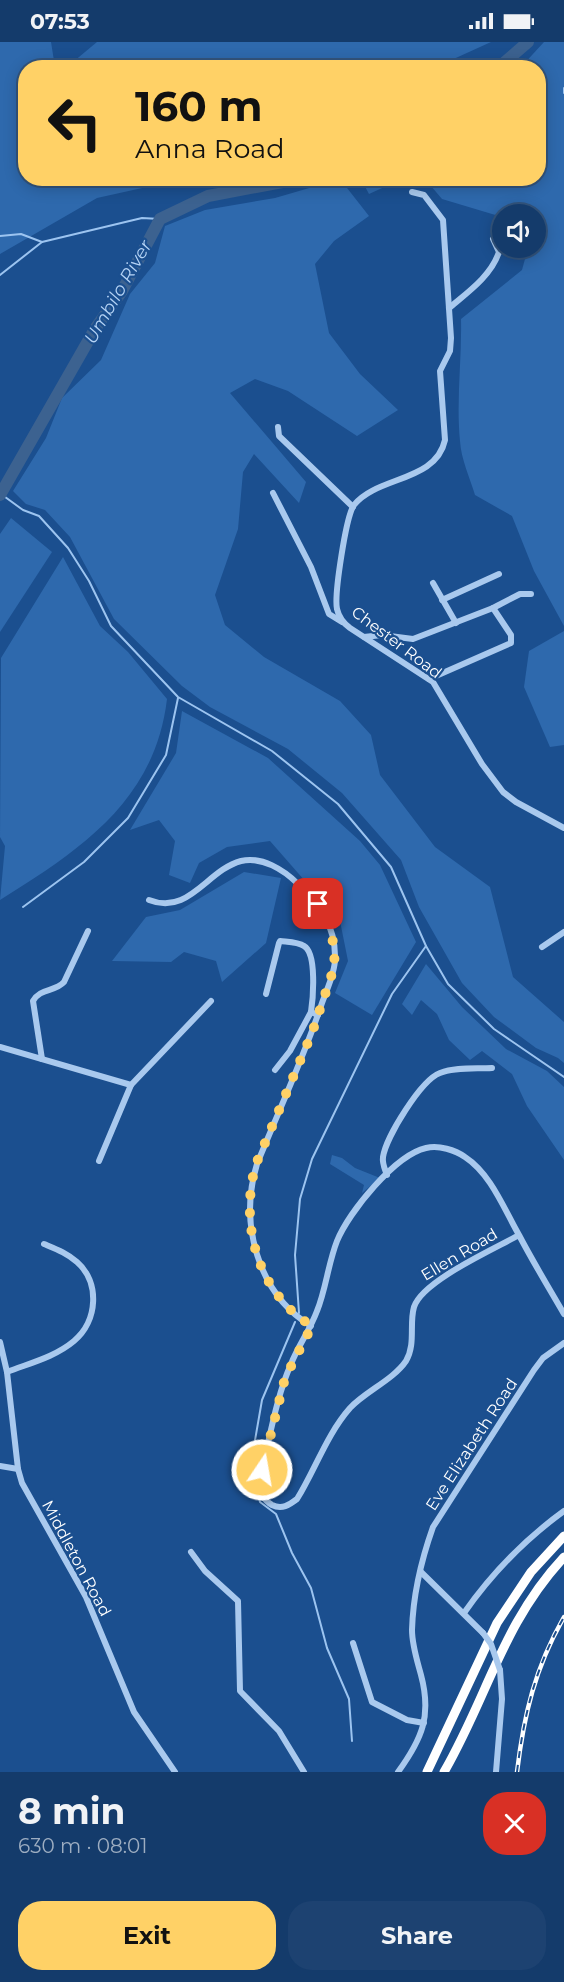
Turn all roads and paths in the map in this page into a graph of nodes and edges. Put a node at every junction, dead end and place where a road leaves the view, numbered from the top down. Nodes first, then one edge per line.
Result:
1 (412, 192) dead end
2 (496, 258) edge
3 (449, 308) junction
4 (278, 427) dead end
5 (273, 493) dead end
6 (353, 507) junction
7 (499, 574) dead end
8 (433, 583) dead end
9 (531, 594) dead end
10 (442, 600) junction
11 (494, 608) junction
12 (343, 623) junction
13 (456, 623) junction
14 (364, 637) junction
15 (429, 679) junction
16 (564, 828) edge
17 (149, 900) dead end
18 (88, 931) dead end
19 (564, 932) edge
20 (542, 947) dead end
21 (266, 994) dead end
22 (211, 1001) dead end
23 (311, 1012) junction
24 (318, 1015) junction
25 (0, 1047) edge
26 (42, 1059) junction
27 (492, 1068) dead end
28 (275, 1070) dead end
29 (131, 1085) junction
30 (99, 1161) dead end
31 (387, 1175) junction
32 (519, 1235) junction
33 (44, 1244) dead end
34 (564, 1314) edge
35 (312, 1326) junction
36 (0, 1342) edge
37 (564, 1343) edge
38 (7, 1372) junction
39 (0, 1466) edge
40 (18, 1469) junction
41 (564, 1511) edge
42 (564, 1536) edge
43 (191, 1552) dead end
44 (564, 1557) edge
45 (421, 1572) junction
46 (464, 1613) junction
47 (353, 1643) dead end
48 (424, 1723) junction
49 (175, 1772) edge
50 (304, 1772) edge
51 (398, 1772) edge
52 (427, 1772) edge
53 (444, 1772) edge
54 (496, 1772) edge

1 - 3 street
2 - 3 street
3 - 6 street
4 - 6 street
5 - 12 street
6 - 12 street, Chester Road
7 - 10 street
8 - 10 street
9 - 11 street
10 - 13 street
11 - 13 street
11 - 15 street
12 - 14 street, Chester Road
13 - 14 street
14 - 15 street, Chester Road
15 - 16 street, Chester Road
17 - 24 street
18 - 26 street
19 - 20 street
21 - 23 street
22 - 29 street
23 - 24 street
23 - 28 street
24 - 35 street
25 - 26 street
26 - 29 street
27 - 31 street
29 - 30 street
31 - 32 street
31 - 35 street
32 - 34 street
32 - 35 street, Ellen Road
33 - 38 street
36 - 38 street, Middleton Road
37 - 45 street, Eve Elizabeth Road
38 - 40 street, Middleton Road
39 - 40 street
40 - 49 street, Middleton Road
41 - 46 street
42 - 52 highway
43 - 50 street
44 - 53 highway
45 - 46 street
45 - 48 street
46 - 54 street, bridge
47 - 48 street
48 - 51 street

